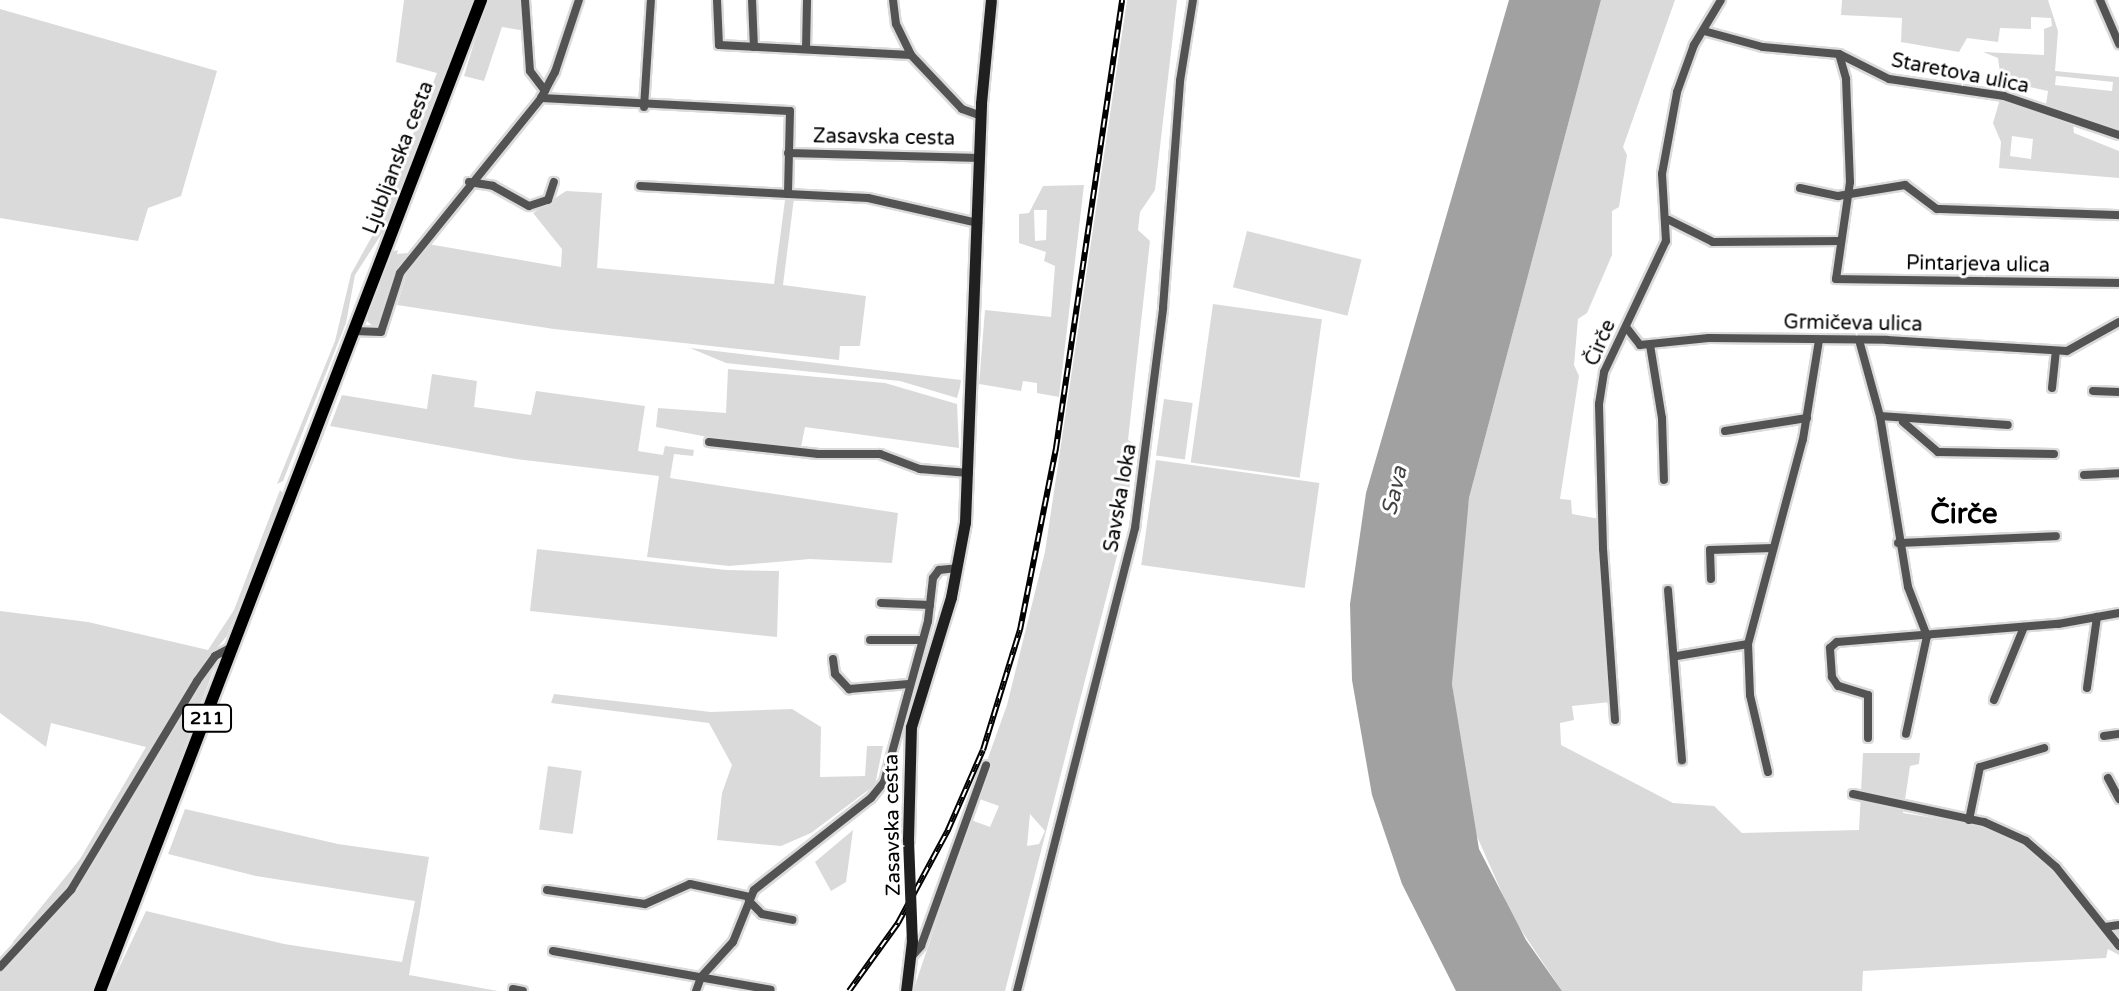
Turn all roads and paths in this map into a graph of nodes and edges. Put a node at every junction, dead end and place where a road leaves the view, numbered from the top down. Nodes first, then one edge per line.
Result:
1 (481, 0) edge
2 (525, 0) edge
3 (579, 0) edge
4 (651, 0) edge
5 (717, 0) edge
6 (752, 0) edge
7 (807, 0) edge
8 (893, 0) edge
9 (991, 0) edge
10 (1193, 0) edge
11 (1721, 0) edge
12 (2100, 0) edge
13 (1704, 31) junction
14 (2119, 44) edge
15 (754, 47) junction
16 (806, 49) junction
17 (1839, 54) junction
18 (911, 55) junction
19 (543, 95) junction
20 (644, 107) junction
21 (981, 116) junction
22 (2119, 135) edge
23 (788, 153) junction
24 (980, 158) junction
25 (469, 182) junction
26 (554, 182) dead end
27 (640, 186) dead end
28 (1800, 188) dead end
29 (788, 194) junction
30 (1849, 196) junction
31 (2119, 215) edge
32 (1669, 220) junction
33 (978, 223) junction
34 (1840, 241) junction
35 (2119, 283) edge
36 (2119, 322) edge
37 (1626, 327) junction
38 (354, 331) junction
39 (1819, 340) junction
40 (1859, 340) junction
41 (1650, 345) junction
42 (2056, 351) junction
43 (2052, 388) dead end
44 (2093, 391) dead end
45 (2119, 392) edge
46 (1880, 416) junction
47 (1807, 418) junction
48 (1903, 422) junction
49 (2008, 425) dead end
50 (1725, 431) dead end
51 (709, 442) dead end
52 (2054, 454) dead end
53 (969, 473) junction
54 (2119, 473) edge
55 (2084, 475) dead end
56 (1664, 480) dead end
57 (2056, 536) dead end
58 (1898, 543) junction
59 (1773, 548) junction
60 (957, 568) junction
61 (1711, 579) dead end
62 (1668, 590) dead end
63 (881, 603) dead end
64 (930, 605) junction
65 (2119, 613) edge
66 (2097, 617) junction
67 (2024, 627) junction
68 (1927, 636) junction
69 (870, 640) dead end
70 (922, 640) junction
71 (1748, 644) junction
72 (234, 646) junction
73 (1677, 656) junction
74 (833, 659) dead end
75 (909, 684) junction
76 (2087, 688) dead end
77 (1994, 700) dead end
78 (1615, 720) dead end
79 (1906, 734) dead end
80 (2119, 734) edge
81 (2104, 736) dead end
82 (1868, 738) dead end
83 (2044, 748) dead end
84 (1682, 760) dead end
85 (986, 765) dead end
86 (1768, 772) dead end
87 (2108, 778) dead end
88 (1853, 794) dead end
89 (2119, 799) edge
90 (1969, 820) junction
91 (547, 890) dead end
92 (750, 899) junction
93 (792, 920) dead end
94 (2119, 925) edge
95 (2105, 927) junction
96 (2119, 946) edge
97 (553, 951) dead end
98 (913, 955) junction
99 (0, 967) edge
100 (701, 977) junction
101 (513, 989) dead end
102 (771, 990) edge
103 (100, 991) edge
104 (523, 991) edge
105 (696, 991) edge
106 (906, 991) edge
107 (1017, 991) edge

1 - 38 main road, Ljubljanska cesta / 211
2 - 19 street
3 - 19 street
4 - 20 street
5 - 15 street
6 - 15 street
7 - 16 street
8 - 18 street, Zasavska cesta
9 - 21 street
10 - 107 street, Savska loka
11 - 13 street, Čirče
12 - 14 street
13 - 17 street
13 - 32 street, Čirče
15 - 16 street
16 - 18 street
17 - 22 street, Staretova ulica
17 - 30 street
18 - 21 street, Zasavska cesta
19 - 20 street
19 - 25 street
20 - 23 street
21 - 24 street, Zasavska cesta
23 - 24 street, Zasavska cesta
23 - 29 street
24 - 33 street, Zasavska cesta
25 - 26 street
25 - 38 street
27 - 29 street
28 - 30 street
29 - 33 street
30 - 31 street
30 - 34 street
32 - 34 street
32 - 37 street, Čirče
33 - 53 street, Zasavska cesta
34 - 35 street, Pintarjeva ulica
36 - 42 street, Grmičeva ulica
37 - 41 street
37 - 78 street, Čirče
38 - 72 main road, Ljubljanska cesta / 211
39 - 40 street, Grmičeva ulica
39 - 41 street, Grmičeva ulica
39 - 47 street
40 - 42 street, Grmičeva ulica
40 - 46 street
41 - 56 street
42 - 43 street
44 - 45 street
46 - 48 street
46 - 58 street
47 - 50 street
47 - 59 street
48 - 49 street
48 - 52 street
51 - 53 street
53 - 60 street, Zasavska cesta
54 - 55 street
57 - 58 street
58 - 68 street
59 - 61 street
59 - 71 street
60 - 64 street, Zasavska cesta
60 - 98 street, Zasavska cesta, bridge
62 - 73 street
63 - 64 street
64 - 70 street, Zasavska cesta
65 - 66 street
66 - 67 street
66 - 76 street
67 - 68 street
67 - 77 street
68 - 79 street
68 - 82 street
69 - 70 street
70 - 75 street, Zasavska cesta
71 - 73 street
71 - 86 street
72 - 99 street
72 - 103 main road, 211
73 - 84 street
74 - 75 street
75 - 92 street, Zasavska cesta
80 - 81 street
83 - 90 street
85 - 98 street
87 - 89 street
88 - 90 street
90 - 95 street
91 - 92 street
92 - 93 street
92 - 100 street, Zasavska cesta
94 - 95 street
95 - 96 street
97 - 100 street
98 - 106 street, Zasavska cesta
100 - 102 street
100 - 105 street, Zasavska cesta
101 - 104 street

